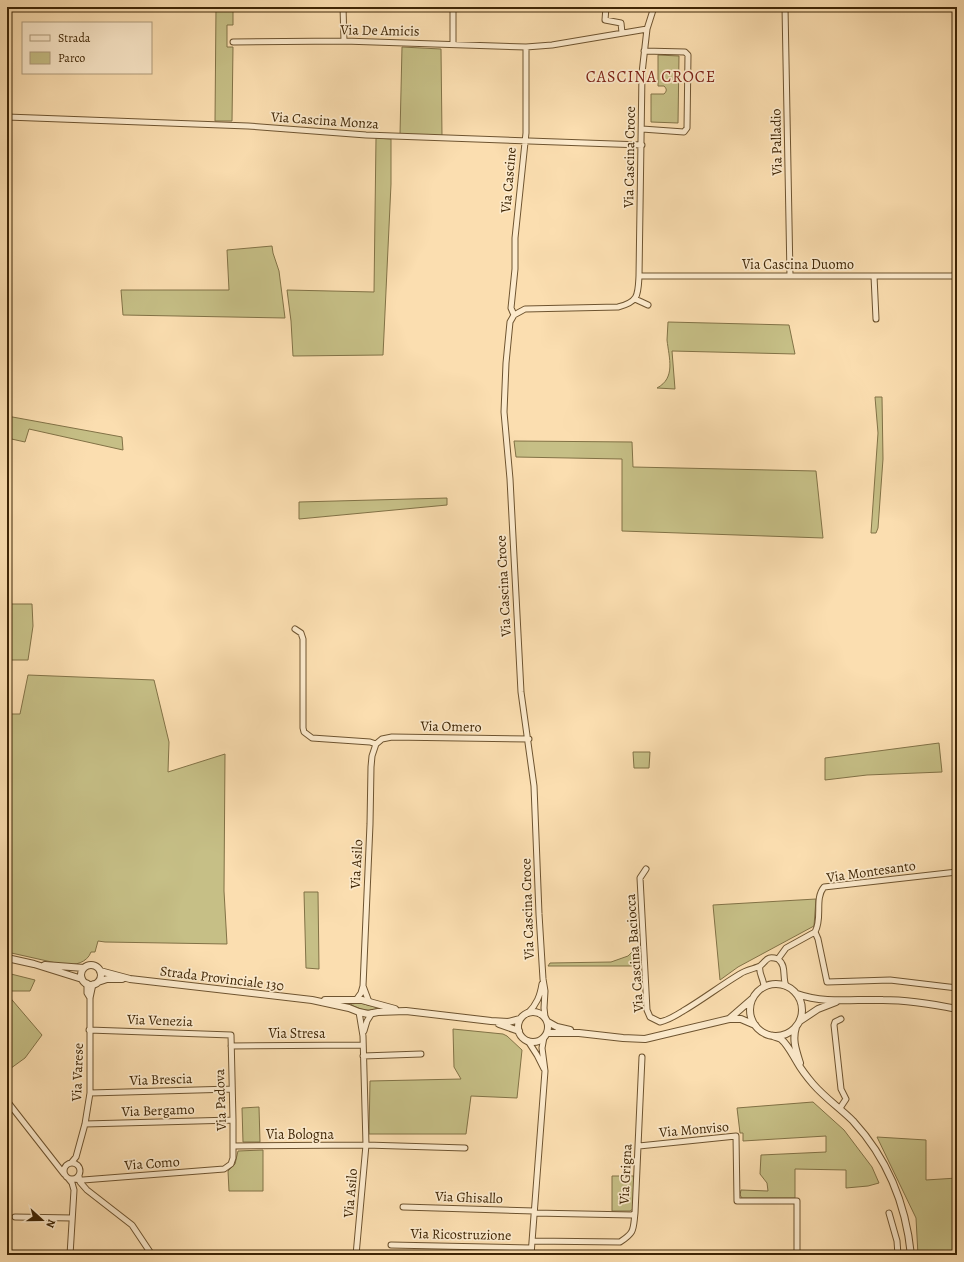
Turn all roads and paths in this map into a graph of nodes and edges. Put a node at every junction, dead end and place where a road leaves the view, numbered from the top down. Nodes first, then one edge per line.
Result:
1 (343, 7) edge
2 (453, 7) edge
3 (606, 7) edge
4 (654, 7) edge
5 (786, 7) edge
6 (647, 29) junction
7 (622, 33) junction
8 (344, 41) junction
9 (233, 42) dead end
10 (454, 44) junction
11 (526, 47) junction
12 (644, 51) junction
13 (7, 117) edge
14 (642, 129) junction
15 (524, 141) junction
16 (642, 144) junction
17 (957, 253) edge
18 (639, 276) junction
19 (790, 276) junction
20 (874, 276) junction
21 (956, 276) edge
22 (635, 299) junction
23 (648, 305) dead end
24 (514, 315) junction
25 (876, 319) dead end
26 (295, 629) dead end
27 (528, 739) junction
28 (376, 744) junction
29 (646, 868) dead end
30 (957, 872) edge
31 (815, 932) junction
32 (7, 958) edge
33 (778, 959) junction
34 (34, 964) junction
35 (760, 966) junction
36 (84, 968) junction
37 (750, 969) junction
38 (100, 971) junction
39 (760, 973) junction
40 (130, 979) junction
41 (543, 981) junction
42 (90, 982) junction
43 (363, 986) junction
44 (786, 986) junction
45 (764, 987) junction
46 (957, 988) edge
47 (797, 994) junction
48 (753, 998) junction
49 (312, 1000) junction
50 (356, 1000) junction
51 (837, 1001) junction
52 (369, 1002) junction
53 (957, 1009) edge
54 (406, 1011) junction
55 (359, 1012) junction
56 (372, 1013) junction
57 (528, 1013) junction
58 (520, 1019) junction
59 (546, 1019) junction
60 (729, 1019) junction
61 (841, 1019) dead end
62 (800, 1020) junction
63 (491, 1022) junction
64 (755, 1025) junction
65 (796, 1027) junction
66 (90, 1030) junction
67 (519, 1031) junction
68 (580, 1033) junction
69 (230, 1035) joint
70 (546, 1035) junction
71 (363, 1036) junction
72 (773, 1036) junction
73 (528, 1041) junction
74 (363, 1045) junction
75 (231, 1046) junction
76 (420, 1054) dead end
77 (363, 1056) junction
78 (642, 1057) dead end
79 (544, 1070) junction
80 (804, 1072) junction
81 (232, 1089) junction
82 (90, 1093) junction
83 (7, 1101) edge
84 (840, 1108) junction
85 (233, 1120) junction
86 (84, 1124) junction
87 (79, 1145) junction
88 (366, 1145) junction
89 (234, 1146) junction
90 (639, 1146) junction
91 (465, 1148) dead end
92 (54, 1162) junction
93 (69, 1164) junction
94 (231, 1164) joint
95 (80, 1168) junction
96 (73, 1178) junction
97 (93, 1180) junction
98 (87, 1190) junction
99 (74, 1194) junction
100 (92, 1194) junction
101 (403, 1207) dead end
102 (534, 1212) junction
103 (635, 1213) junction
104 (888, 1213) dead end
105 (15, 1217) dead end
106 (72, 1218) junction
107 (532, 1241) junction
108 (391, 1245) dead end
109 (531, 1248) junction
110 (70, 1255) edge
111 (152, 1255) edge
112 (356, 1255) edge
113 (531, 1255) edge
114 (797, 1255) edge
115 (898, 1255) edge
116 (911, 1255) edge

1 - 8 street
2 - 10 street
3 - 7 street
4 - 6 street, Via Cascina Croce
5 - 19 street, Via Palladio
6 - 7 street, Via De Amicis
6 - 12 street, Via Cascina Croce
7 - 11 street, Via De Amicis
8 - 9 street, Via De Amicis
8 - 10 street, Via De Amicis
10 - 11 street, Via De Amicis
11 - 15 street, Via Cascine
12 - 14 street, Via Cascina Croce
12 - 14 street
13 - 15 street, Via Cascina Monza
14 - 16 street, Via Cascina Croce
15 - 16 street, Via Cascina Monza
15 - 24 street, Via Cascine
16 - 18 street, Via Cascina Croce
17 - 21 street
18 - 19 street, Via Cascina Duomo
18 - 22 street, Via Cascina Croce
19 - 20 street, Via Cascina Duomo
20 - 21 street, Via Cascina Duomo
20 - 25 street
22 - 23 street
22 - 24 street
24 - 27 street, Via Cascina Croce
26 - 28 street
27 - 28 street, Via Omero
27 - 41 street, Via Cascina Croce
28 - 43 street, Via Asilo
29 - 37 street, Via Cascina Baciocca
30 - 31 street, Via Montesanto
31 - 33 street, Via Cascina Baciocca
31 - 46 street, Via Montesanto
32 - 34 street
33 - 35 street, Via Cascina Baciocca
33 - 44 street
34 - 36 street
34 - 42 street
35 - 37 street, Via Cascina Baciocca
35 - 39 street
36 - 38 street
36 - 42 street
37 - 39 street
38 - 40 street, Strada Provinciale 130
38 - 42 street
39 - 45 street
40 - 42 street, Strada Provinciale 130
40 - 49 street, Strada Provinciale 130
41 - 57 street, Via Cascina Croce
41 - 59 street, Via Cascina Croce
42 - 66 street, Via Varese
43 - 50 street, Via Asilo
43 - 52 street, Via Asilo
44 - 45 street
44 - 47 street
45 - 48 street
47 - 51 street
47 - 62 street
48 - 60 street
48 - 64 street
49 - 50 street, Strada Provinciale 130
49 - 55 street, Strada Provinciale 130
50 - 52 street, Strada Provinciale 130
51 - 53 street
51 - 62 street
52 - 54 street, Strada Provinciale 130
54 - 56 street, Strada Provinciale 130
54 - 63 street, Strada Provinciale 130
55 - 56 street, Strada Provinciale 130
55 - 71 street, Via Asilo
56 - 71 street, Via Asilo
57 - 58 street, Strada Provinciale 130
57 - 59 street
58 - 63 street, Strada Provinciale 130
58 - 67 street
59 - 68 street
59 - 70 street
60 - 64 street
60 - 68 street
61 - 84 street
62 - 65 street
63 - 67 street, Strada Provinciale 130
64 - 72 street
65 - 72 street
65 - 80 street
66 - 69 street, Via Venezia
66 - 82 street, Via Varese
67 - 73 street
68 - 70 street
69 - 75 street, Via Padova
70 - 73 street
70 - 79 street
71 - 74 street, Via Asilo
72 - 80 street
73 - 79 street
74 - 75 street, Via Stresa
74 - 77 street, Via Asilo
75 - 81 street, Via Padova
76 - 77 street
77 - 88 street, Via Asilo
78 - 90 street, Via Grigna
79 - 102 street
80 - 84 street
81 - 82 street, Via Brescia
81 - 85 street, Via Padova
82 - 86 street, Via Varese
83 - 92 street
84 - 116 street
85 - 86 street, Via Bergamo
85 - 89 street, Via Padova
86 - 87 street, Via Varese
87 - 93 street, Via Varese
87 - 95 street, Via Varese
88 - 89 street, Via Bologna
88 - 91 street, Via Bologna
88 - 112 street, Via Asilo
89 - 94 street, Via Padova
90 - 103 street, Via Grigna
90 - 114 street, Via Monviso
92 - 93 street
92 - 96 street
93 - 95 street
93 - 96 street, Via Varese
94 - 97 street, Via Como
95 - 96 street, Via Varese
96 - 97 street, Via Como
96 - 98 street
96 - 99 street
97 - 100 street
98 - 99 street
98 - 100 street
99 - 106 street
100 - 111 street
101 - 102 street, Via Ghisallo
102 - 103 street, Via Grigna
102 - 107 street
103 - 107 street
104 - 115 street
105 - 106 street
106 - 110 street
107 - 109 street
108 - 109 street, Via Ricostruzione
109 - 113 street

